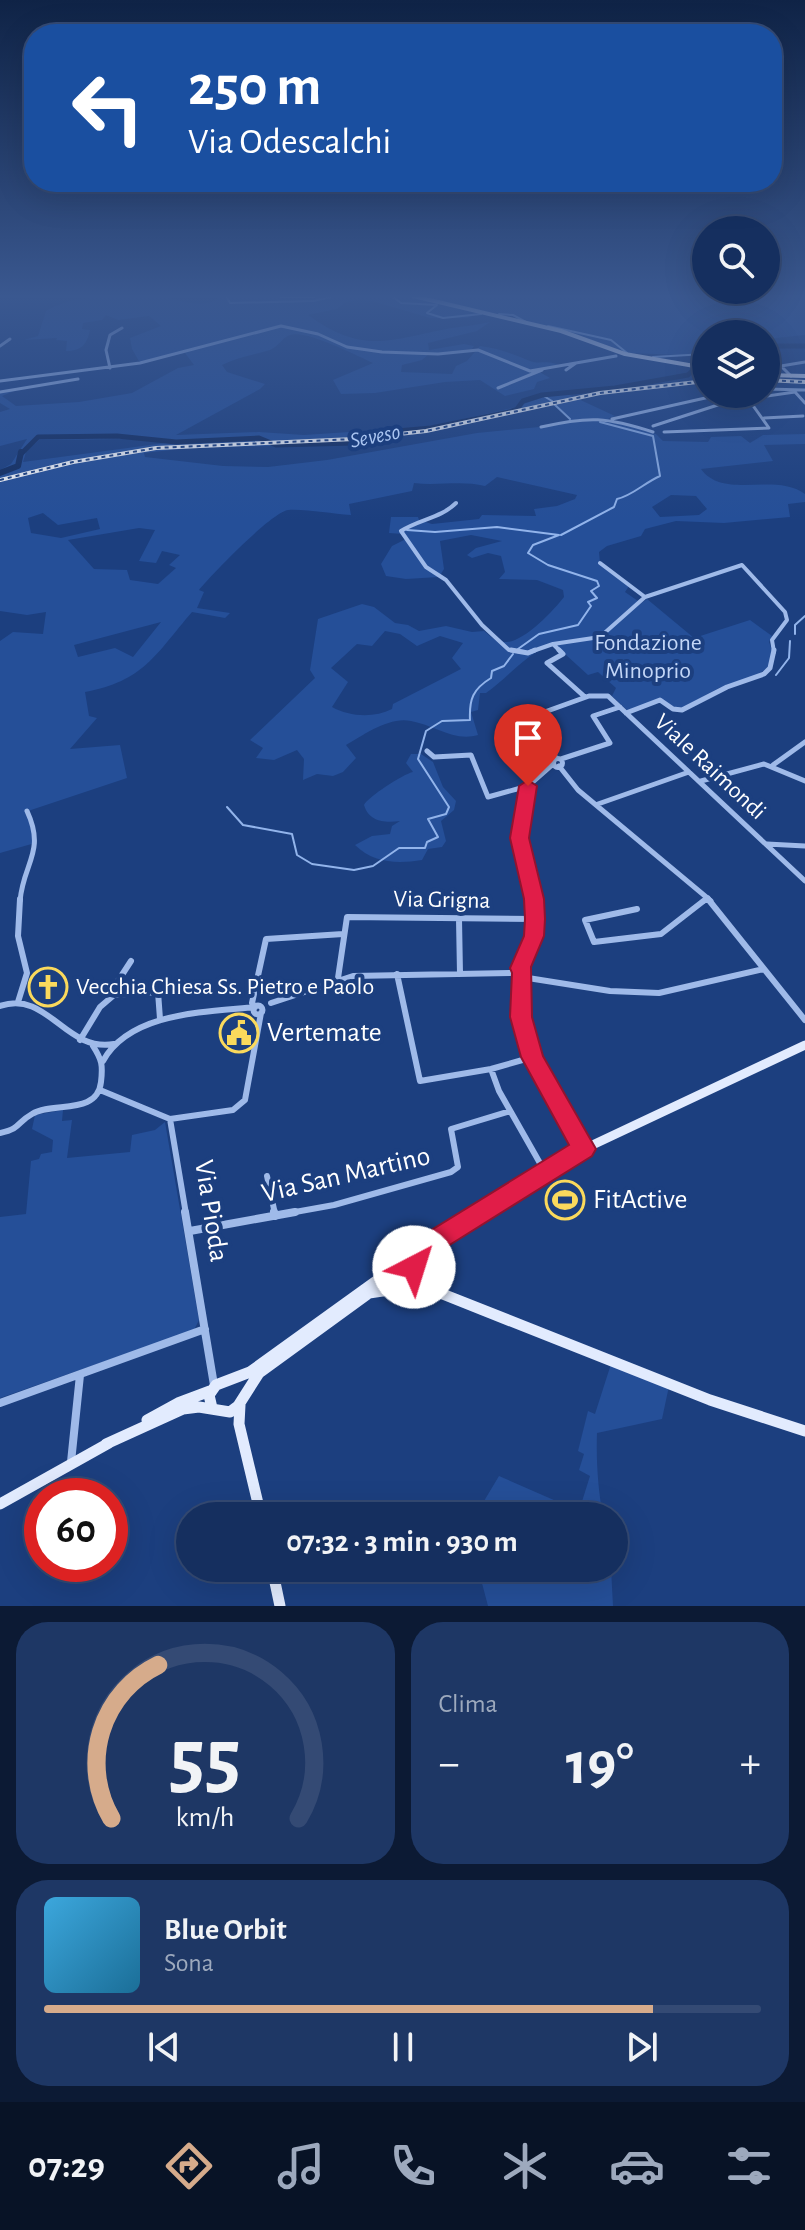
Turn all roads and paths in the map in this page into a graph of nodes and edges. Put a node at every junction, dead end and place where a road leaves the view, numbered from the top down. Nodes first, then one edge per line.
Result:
1 (87, 371) edge
2 (542, 371) edge
3 (786, 371) edge
4 (55, 375) junction
5 (780, 376) edge
6 (792, 376) junction
7 (805, 376) edge
8 (78, 379) dead end
9 (0, 381) edge
10 (59, 382) junction
11 (498, 388) dead end
12 (780, 390) edge
13 (800, 391) edge
14 (0, 392) edge
15 (780, 395) edge
16 (692, 400) edge
17 (805, 403) edge
18 (707, 408) edge
19 (755, 408) edge
20 (803, 416) dead end
21 (763, 418) junction
22 (612, 419) junction
23 (653, 426) dead end
24 (541, 427) dead end
25 (653, 432) dead end
26 (664, 432) dead end
27 (456, 503) dead end
28 (600, 563) dead end
29 (645, 597) junction
30 (553, 644) junction
31 (585, 697) junction
32 (620, 707) junction
33 (626, 713) junction
34 (805, 742) edge
35 (427, 751) dead end
36 (557, 762) junction
37 (772, 765) junction
38 (689, 772) junction
39 (805, 781) edge
40 (700, 782) junction
41 (528, 786) junction
42 (598, 804) junction
43 (27, 811) dead end
44 (766, 844) junction
45 (805, 846) edge
46 (805, 881) edge
47 (708, 898) junction
48 (637, 909) dead end
49 (459, 918) junction
50 (535, 919) junction
51 (343, 934) junction
52 (131, 961) dead end
53 (764, 969) junction
54 (519, 972) junction
55 (397, 974) junction
56 (460, 974) junction
57 (338, 978) junction
58 (114, 995) junction
59 (18, 1002) junction
60 (0, 1006) edge
61 (258, 1010) junction
62 (160, 1019) junction
63 (805, 1020) edge
64 (80, 1040) junction
65 (115, 1044) junction
66 (805, 1045) edge
67 (93, 1046) junction
68 (533, 1057) junction
69 (103, 1061) junction
70 (491, 1069) junction
71 (100, 1090) junction
72 (510, 1111) junction
73 (170, 1119) junction
74 (0, 1133) edge
75 (584, 1149) junction
76 (545, 1172) junction
77 (267, 1176) dead end
78 (275, 1216) junction
79 (190, 1231) junction
80 (421, 1250) junction
81 (403, 1261) junction
82 (415, 1272) junction
83 (386, 1273) junction
84 (409, 1288) junction
85 (396, 1289) junction
86 (430, 1289) junction
87 (205, 1329) junction
88 (80, 1375) junction
89 (231, 1380) junction
90 (212, 1388) junction
91 (241, 1399) junction
92 (0, 1403) edge
93 (212, 1408) junction
94 (224, 1413) junction
95 (239, 1424) junction
96 (805, 1431) edge
97 (106, 1444) junction
98 (71, 1463) junction
99 (258, 1502) edge
100 (0, 1504) edge
101 (275, 1582) edge
102 (280, 1606) edge

1 - 4 street
2 - 11 street
3 - 6 street
4 - 9 street
4 - 10 street
5 - 6 main road
6 - 7 main road
8 - 10 street
10 - 14 street
12 - 13 street
13 - 15 street
13 - 17 street
16 - 22 street
18 - 23 street
19 - 21 street
20 - 21 street
21 - 26 street
22 - 24 street
22 - 25 street
27 - 30 street
28 - 29 street
29 - 30 street
29 - 33 street
30 - 31 street
31 - 32 street, Viale Raimondi
31 - 36 street
32 - 33 street, Viale Raimondi
32 - 36 street
33 - 38 street, Viale Raimondi
34 - 37 street
35 - 41 street
36 - 41 street
36 - 42 street
37 - 39 street
37 - 40 street
38 - 40 street, Viale Raimondi
38 - 42 street
40 - 44 street, Viale Raimondi
41 - 50 street
42 - 47 street
43 - 59 street
44 - 45 street
44 - 46 street, Viale Raimondi
47 - 48 street
47 - 53 street
49 - 50 street, Via Grigna
49 - 51 street, Via Grigna
49 - 56 street
50 - 54 street
51 - 57 street
51 - 61 street
52 - 58 street
53 - 54 street
53 - 63 street
54 - 56 street
54 - 68 street
55 - 56 street
55 - 57 street
55 - 70 street
57 - 61 street
58 - 62 street
58 - 64 street
59 - 60 street
59 - 64 street
61 - 62 street
61 - 73 street
62 - 65 street
64 - 67 street
65 - 67 street
65 - 69 street
66 - 75 main road
67 - 69 street
68 - 70 street
68 - 75 street
69 - 71 street
70 - 72 street
71 - 73 street
71 - 74 street
72 - 76 street
72 - 78 street, Via San Martino
73 - 79 street, Via Pioda
75 - 76 main road
76 - 80 main road
77 - 78 street
78 - 79 street, Via San Martino
79 - 87 street, Via Pioda
80 - 81 main road
80 - 82 main road
81 - 82 main road
81 - 83 main road
82 - 84 main road
82 - 86 main road
83 - 85 main road
83 - 89 main road
84 - 85 main road
84 - 86 main road
85 - 91 main road
86 - 96 main road
87 - 88 street
87 - 90 street, Via Pioda
88 - 92 street
88 - 98 street
89 - 90 main road
89 - 91 main road
90 - 93 main road
90 - 97 main road
91 - 94 main road
91 - 95 main road
93 - 94 main road
93 - 97 main road
94 - 95 main road
95 - 99 main road
97 - 98 main road
98 - 100 main road
101 - 102 main road

